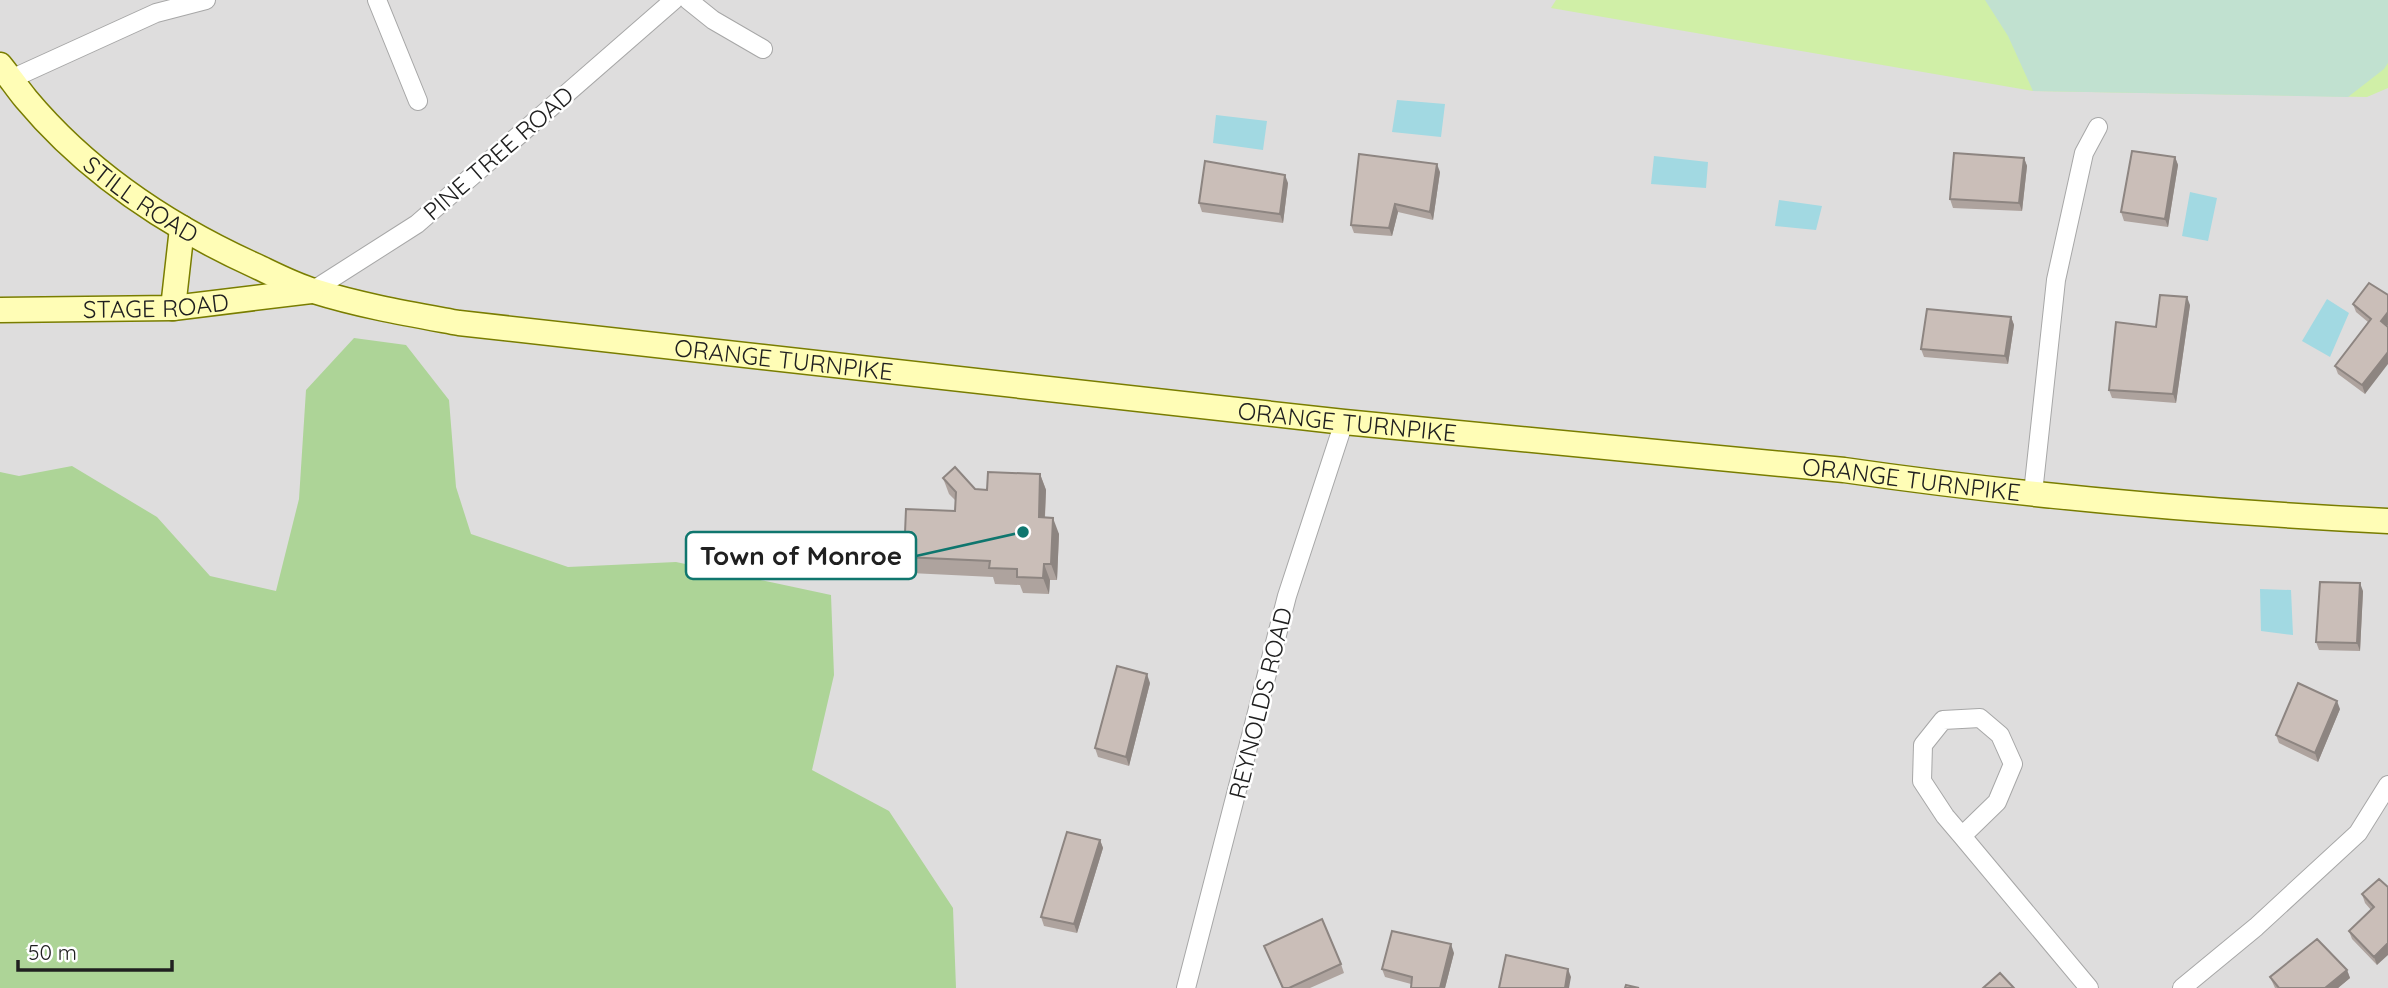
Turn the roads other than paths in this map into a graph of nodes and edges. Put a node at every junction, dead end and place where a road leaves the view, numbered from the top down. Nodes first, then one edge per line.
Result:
1 (206, 0) edge
2 (377, 0) edge
3 (674, 0) edge
4 (688, 0) edge
5 (763, 49) dead end
6 (5, 72) edge
7 (418, 101) dead end
8 (2098, 127) dead end
9 (182, 228) junction
10 (312, 291) junction
11 (173, 308) junction
12 (0, 310) edge
13 (1345, 422) junction
14 (2033, 492) junction
15 (2388, 521) edge
16 (2388, 785) edge
17 (1962, 836) junction
18 (1186, 988) edge
19 (2089, 988) edge
20 (2182, 988) edge

1 - 6 street
2 - 7 street
3 - 10 street, PINE TREE ROAD
4 - 5 street
6 - 9 main road, STILL ROAD
8 - 14 street
9 - 10 main road, STILL ROAD
9 - 11 main road
10 - 11 main road, STAGE ROAD
10 - 13 main road, ORANGE TURNPIKE
11 - 12 main road, STAGE ROAD
13 - 14 main road, ORANGE TURNPIKE
13 - 18 street, REYNOLDS ROAD
14 - 15 main road, ORANGE TURNPIKE
16 - 20 street
17 - 17 street
17 - 19 street

